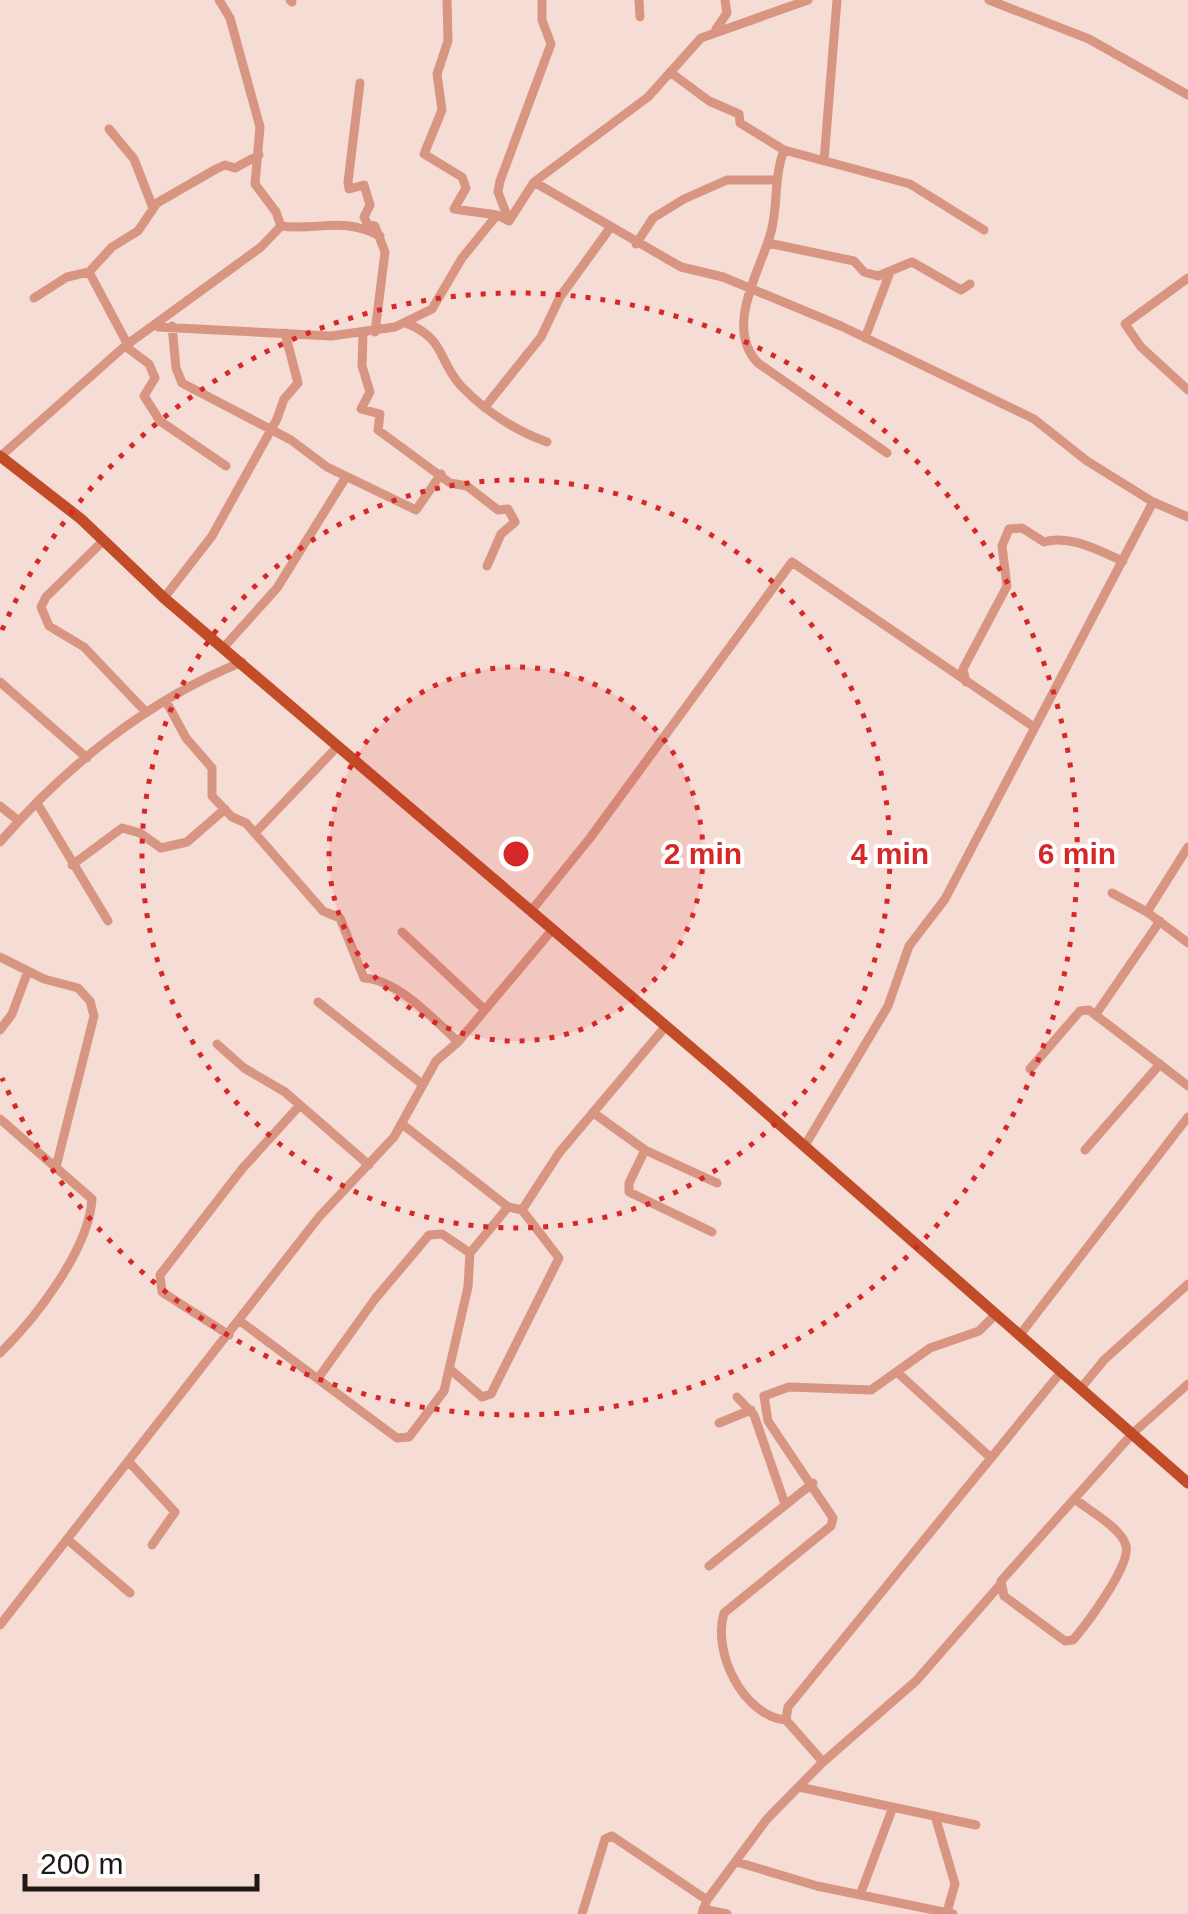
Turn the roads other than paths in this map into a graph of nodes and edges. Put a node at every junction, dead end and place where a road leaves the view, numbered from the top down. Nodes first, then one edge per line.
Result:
1 (219, 0) edge
2 (447, 0) edge
3 (542, 0) edge
4 (639, 0) edge
5 (725, 0) edge
6 (808, 0) edge
7 (837, 0) edge
8 (989, 0) edge
9 (640, 17) dead end
10 (714, 31) junction
11 (670, 72) junction
12 (360, 84) dead end
13 (1188, 96) edge
14 (108, 129) dead end
15 (784, 150) junction
16 (259, 155) junction
17 (824, 161) junction
18 (776, 180) junction
19 (534, 182) junction
20 (153, 208) junction
21 (497, 216) junction
22 (509, 221) junction
23 (280, 226) junction
24 (610, 228) junction
25 (984, 230) dead end
26 (380, 236) junction
27 (768, 243) junction
28 (636, 244) junction
29 (89, 272) junction
30 (889, 275) junction
31 (878, 276) junction
32 (1188, 278) edge
33 (970, 284) dead end
34 (748, 287) junction
35 (34, 298) dead end
36 (881, 298) junction
37 (406, 323) junction
38 (172, 326) junction
39 (156, 327) junction
40 (286, 332) junction
41 (375, 332) junction
42 (363, 335) junction
43 (865, 338) junction
44 (127, 346) junction
45 (1188, 390) edge
46 (486, 407) junction
47 (269, 427) junction
48 (547, 442) dead end
49 (887, 453) dead end
50 (1, 456) edge
51 (226, 466) dead end
52 (441, 474) junction
53 (346, 477) junction
54 (1153, 502) junction
55 (1188, 517) edge
56 (104, 540) junction
57 (1123, 562) junction
58 (487, 566) dead end
59 (164, 598) junction
60 (224, 647) junction
61 (242, 662) junction
62 (0, 682) edge
63 (966, 684) junction
64 (166, 701) junction
65 (144, 710) junction
66 (1034, 727) junction
67 (338, 746) junction
68 (87, 758) junction
69 (37, 803) junction
70 (0, 806) edge
71 (224, 809) junction
72 (19, 820) junction
73 (256, 833) junction
74 (0, 842) edge
75 (1188, 847) edge
76 (72, 865) junction
77 (1112, 893) dead end
78 (531, 911) junction
79 (1147, 912) junction
80 (108, 920) dead end
81 (1160, 922) junction
82 (552, 930) junction
83 (402, 932) dead end
84 (1188, 943) edge
85 (0, 957) edge
86 (28, 971) junction
87 (318, 1002) dead end
88 (483, 1008) junction
89 (1096, 1014) junction
90 (666, 1026) junction
91 (0, 1030) edge
92 (458, 1042) junction
93 (218, 1044) dead end
94 (1160, 1064) junction
95 (1030, 1069) dead end
96 (422, 1084) junction
97 (1188, 1086) edge
98 (300, 1105) junction
99 (595, 1114) junction
100 (1188, 1117) edge
101 (0, 1119) edge
102 (402, 1124) junction
103 (804, 1147) junction
104 (646, 1150) junction
105 (1086, 1150) dead end
106 (368, 1165) junction
107 (56, 1167) junction
108 (717, 1183) dead end
109 (508, 1207) junction
110 (522, 1210) junction
111 (712, 1232) dead end
112 (470, 1253) junction
113 (1188, 1284) edge
114 (996, 1315) junction
115 (240, 1321) junction
116 (230, 1335) junction
117 (1019, 1336) junction
118 (0, 1353) edge
119 (451, 1370) junction
120 (1061, 1372) junction
121 (898, 1373) junction
122 (319, 1378) junction
123 (1188, 1384) edge
124 (1082, 1388) junction
125 (736, 1397) dead end
126 (750, 1410) junction
127 (719, 1422) dead end
128 (1133, 1434) junction
129 (991, 1458) junction
130 (129, 1462) junction
131 (813, 1483) junction
132 (1188, 1483) edge
133 (1075, 1499) junction
134 (784, 1504) junction
135 (67, 1539) junction
136 (152, 1545) dead end
137 (709, 1566) dead end
138 (998, 1586) junction
139 (130, 1593) dead end
140 (0, 1624) edge
141 (786, 1720) junction
142 (823, 1762) junction
143 (799, 1786) junction
144 (893, 1808) junction
145 (936, 1816) junction
146 (976, 1825) dead end
147 (737, 1862) junction
148 (860, 1895) junction
149 (704, 1908) edge
150 (950, 1913) edge
151 (582, 1914) edge
152 (727, 1914) edge

1 - 16 street
2 - 21 street
3 - 22 street
4 - 9 street
5 - 10 street
6 - 10 street
7 - 17 street
8 - 13 street
10 - 11 street
11 - 15 street
11 - 19 street
12 - 26 street
14 - 20 street
15 - 17 street
15 - 18 street
16 - 20 street
16 - 23 street
17 - 25 street
18 - 27 street
18 - 28 street
19 - 22 street
19 - 24 street
20 - 29 street
21 - 22 street
21 - 37 street
23 - 26 street
23 - 39 street
24 - 28 street
24 - 46 street
26 - 41 street
27 - 31 street
27 - 34 street
28 - 34 street
29 - 35 street
29 - 44 street
30 - 31 street
30 - 33 street
30 - 36 street
31 - 36 street
32 - 45 street
34 - 43 street
34 - 49 street
36 - 43 street
37 - 41 street
37 - 46 street
38 - 39 street
38 - 40 street
38 - 47 street
39 - 44 street
40 - 42 street
40 - 47 street
41 - 42 street
42 - 52 street
43 - 54 street
44 - 50 street
44 - 51 street
46 - 48 street
47 - 53 street
47 - 59 street
50 - 56 main road
52 - 53 street
52 - 58 street
53 - 60 street
54 - 55 street
54 - 57 street
56 - 59 main road
56 - 65 street
57 - 63 street
57 - 66 street
59 - 60 main road
60 - 61 main road
61 - 64 street
61 - 67 main road
62 - 68 street
63 - 66 street
63 - 78 street
64 - 65 street
64 - 71 street
65 - 68 street
66 - 103 street
67 - 73 street
67 - 78 main road
68 - 69 street
69 - 72 street
69 - 76 street
70 - 72 street
71 - 73 street
71 - 76 street
72 - 74 street
73 - 92 street
75 - 79 street
76 - 80 street
77 - 79 street
78 - 82 main road
79 - 81 street
81 - 84 street
81 - 89 street
82 - 88 street
82 - 90 main road
83 - 88 street
85 - 86 street
86 - 91 street
86 - 107 street
87 - 96 street
88 - 92 street
89 - 94 street
89 - 95 street
90 - 99 street
90 - 103 main road
92 - 96 street
93 - 98 street
94 - 97 street
94 - 105 street
96 - 102 street
98 - 106 street
98 - 116 street
99 - 104 street
99 - 110 street
100 - 117 street
101 - 107 street
102 - 106 street
102 - 109 street
103 - 114 main road
104 - 108 street
104 - 111 street
106 - 115 street
107 - 118 street
109 - 110 street
109 - 112 street
110 - 119 street
112 - 119 street
112 - 122 street
113 - 124 street
114 - 117 main road
114 - 121 street
115 - 116 street
115 - 122 street
116 - 130 street
117 - 120 main road
119 - 122 street
120 - 124 main road
120 - 129 street
121 - 129 street
121 - 131 street
123 - 128 street
124 - 128 main road
125 - 126 street
126 - 127 street
126 - 134 street
128 - 132 main road
128 - 133 street
129 - 141 street
130 - 135 street
130 - 136 street
131 - 134 street
131 - 141 street
133 - 138 street
133 - 138 street
134 - 137 street
135 - 139 street
135 - 140 street
138 - 142 street
141 - 142 street
142 - 143 street
143 - 144 street
143 - 147 street
144 - 145 street
144 - 148 street
145 - 146 street
145 - 150 street
147 - 148 street
147 - 149 street
148 - 150 street
149 - 151 street
149 - 152 street

